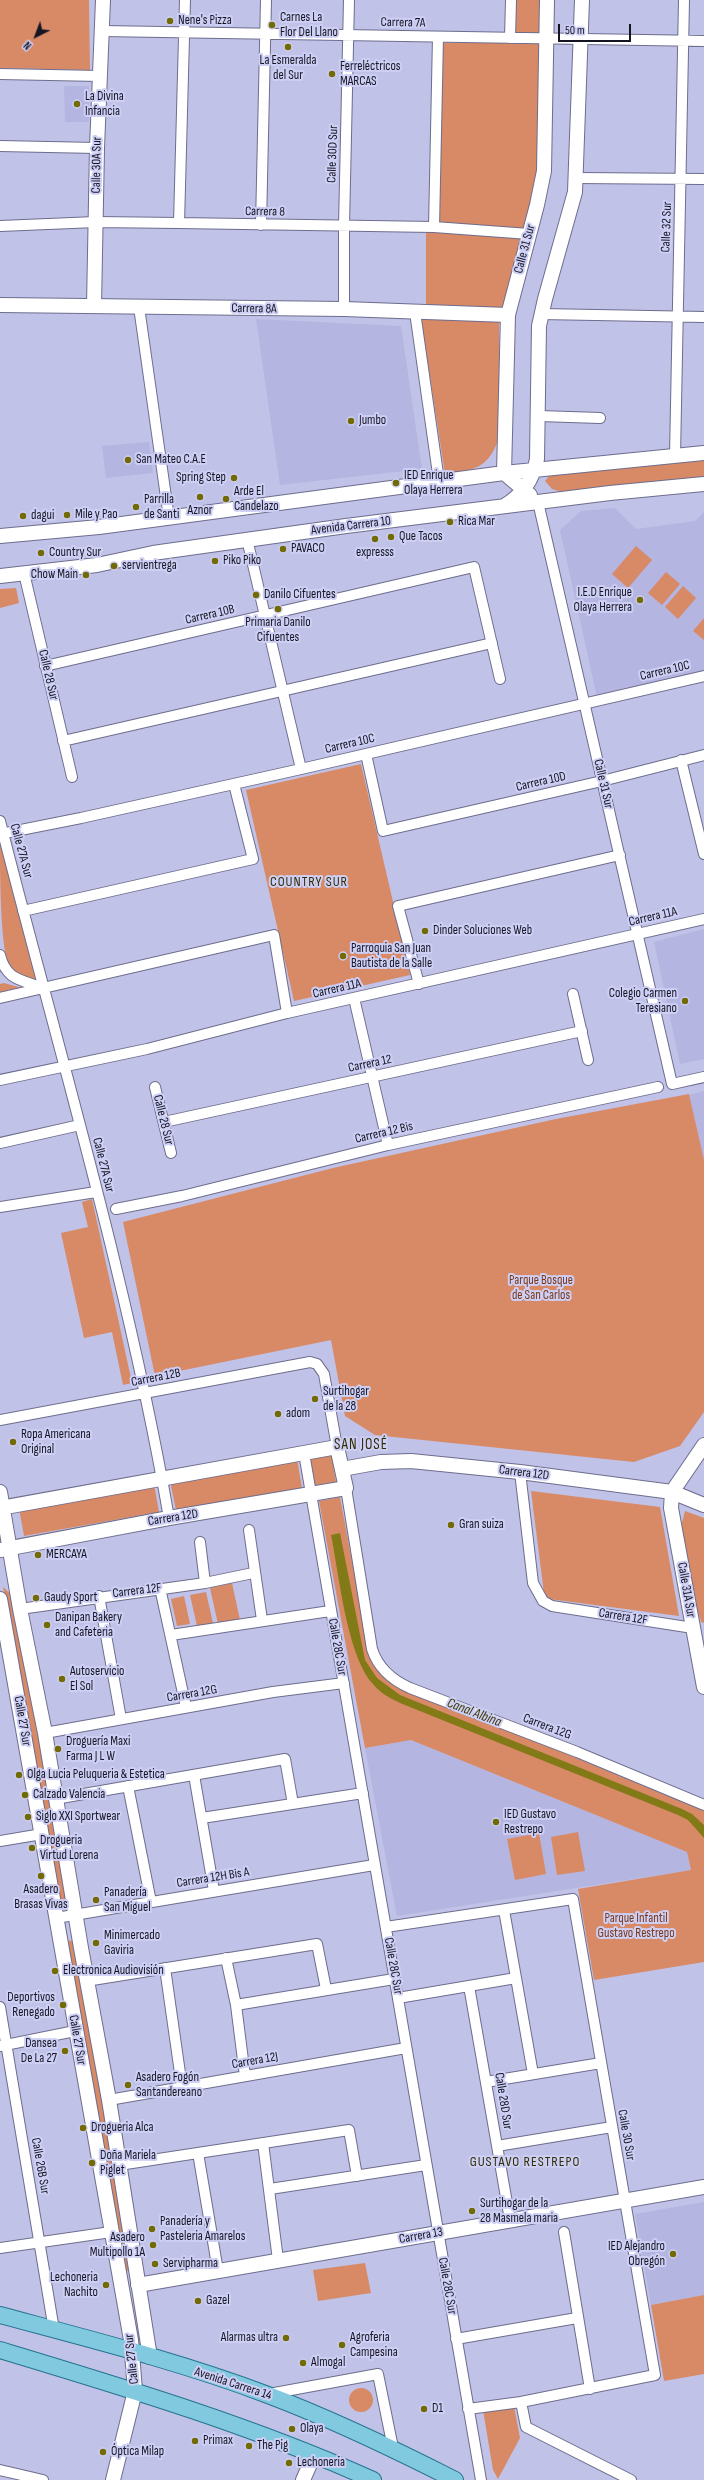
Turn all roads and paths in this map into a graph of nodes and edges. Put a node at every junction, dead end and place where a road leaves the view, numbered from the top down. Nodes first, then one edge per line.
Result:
1 (103, 0) edge
2 (185, 0) edge
3 (266, 0) edge
4 (350, 0) edge
5 (511, 0) edge
6 (547, 0) edge
7 (582, 0) edge
8 (684, 0) edge
9 (102, 31) junction
10 (185, 32) junction
11 (267, 34) junction
12 (349, 35) junction
13 (438, 37) junction
14 (510, 38) junction
15 (546, 39) junction
16 (581, 39) junction
17 (683, 40) junction
18 (704, 41) edge
19 (0, 74) edge
20 (100, 76) junction
21 (0, 146) edge
22 (97, 148) junction
23 (577, 178) junction
24 (682, 178) junction
25 (704, 179) edge
26 (96, 222) junction
27 (179, 223) junction
28 (261, 225) junction
29 (0, 226) edge
30 (344, 226) junction
31 (434, 227) junction
32 (529, 234) junction
33 (0, 305) edge
34 (94, 306) junction
35 (139, 307) junction
36 (344, 310) junction
37 (415, 312) junction
38 (541, 314) junction
39 (508, 315) junction
40 (677, 317) junction
41 (704, 317) edge
42 (539, 416) junction
43 (600, 418) dead end
44 (704, 453) edge
45 (675, 456) junction
46 (535, 470) junction
47 (504, 473) junction
48 (439, 481) junction
49 (704, 484) edge
50 (524, 490) junction
51 (538, 502) junction
52 (502, 507) junction
53 (169, 518) junction
54 (0, 536) edge
55 (247, 540) junction
56 (24, 574) junction
57 (0, 576) edge
58 (265, 615) junction
59 (492, 643) junction
60 (45, 666) junction
61 (704, 676) edge
62 (500, 679) dead end
63 (282, 691) junction
64 (586, 702) junction
65 (63, 741) junction
66 (366, 754) junction
67 (704, 755) edge
68 (681, 760) junction
69 (301, 769) junction
70 (72, 777) dead end
71 (602, 781) junction
72 (234, 784) junction
73 (0, 821) edge
74 (2, 834) edge
75 (704, 854) edge
76 (620, 855) junction
77 (23, 911) junction
78 (704, 918) edge
79 (638, 934) junction
80 (0, 955) edge
81 (2, 971) edge
82 (420, 984) junction
83 (44, 988) junction
84 (573, 994) dead end
85 (0, 998) edge
86 (354, 998) junction
87 (287, 1013) junction
88 (582, 1031) junction
89 (588, 1060) dead end
90 (66, 1067) junction
91 (373, 1077) junction
92 (704, 1077) edge
93 (0, 1080) edge
94 (155, 1087) dead end
95 (658, 1087) dead end
96 (164, 1122) junction
97 (80, 1125) junction
98 (0, 1143) edge
99 (388, 1145) junction
100 (171, 1153) dead end
101 (96, 1192) junction
102 (0, 1207) edge
103 (116, 1209) dead end
104 (146, 1393) junction
105 (0, 1420) edge
106 (704, 1445) edge
107 (337, 1447) junction
108 (304, 1453) junction
109 (342, 1469) junction
110 (520, 1472) junction
111 (161, 1478) junction
112 (346, 1488) junction
113 (0, 1492) edge
114 (672, 1492) junction
115 (311, 1493) junction
116 (704, 1505) edge
117 (1, 1508) edge
118 (169, 1518) junction
119 (249, 1530) dead end
120 (200, 1542) dead end
121 (5, 1549) edge
122 (253, 1573) junction
123 (204, 1583) junction
124 (160, 1588) junction
125 (99, 1596) junction
126 (0, 1599) edge
127 (20, 1609) junction
128 (330, 1610) junction
129 (262, 1620) junction
130 (699, 1630) edge
131 (171, 1635) junction
132 (3, 1636) edge
133 (344, 1683) junction
134 (704, 1687) edge
135 (186, 1707) junction
136 (121, 1720) junction
137 (45, 1733) junction
138 (194, 1775) junction
139 (128, 1786) junction
140 (363, 1793) junction
141 (55, 1799) junction
142 (293, 1804) junction
143 (704, 1805) edge
144 (202, 1818) junction
145 (42, 1834) junction
146 (0, 1841) edge
147 (374, 1865) junction
148 (214, 1891) junction
149 (151, 1902) junction
150 (504, 1910) junction
151 (75, 1915) junction
152 (56, 1918) junction
153 (386, 1927) junction
154 (226, 1958) junction
155 (165, 1968) junction
156 (516, 1978) junction
157 (394, 1979) junction
158 (86, 1981) junction
159 (469, 1986) junction
160 (326, 1989) junction
161 (398, 1998) junction
162 (236, 2005) junction
163 (0, 2007) edge
164 (76, 2031) junction
165 (3, 2045) edge
166 (406, 2048) junction
167 (601, 2063) junction
168 (533, 2074) junction
169 (245, 2076) junction
170 (486, 2082) junction
171 (182, 2087) junction
172 (109, 2100) junction
173 (612, 2127) junction
174 (263, 2143) junction
175 (497, 2146) junction
176 (198, 2153) junction
177 (119, 2164) junction
178 (426, 2165) junction
179 (357, 2176) junction
180 (704, 2187) edge
181 (270, 2189) junction
182 (624, 2200) junction
183 (510, 2220) junction
184 (111, 2232) junction
185 (564, 2232) dead end
186 (438, 2233) junction
187 (40, 2242) junction
188 (0, 2248) edge
189 (278, 2260) junction
190 (218, 2271) junction
191 (138, 2285) junction
192 (0, 2315) edge
193 (577, 2318) junction
194 (54, 2330) junction
195 (456, 2339) junction
196 (0, 2350) edge
197 (132, 2352) junction
198 (150, 2357) junction
199 (590, 2389) junction
200 (135, 2391) junction
201 (267, 2394) junction
202 (521, 2402) junction
203 (468, 2409) junction
204 (393, 2448) junction
205 (314, 2455) junction
206 (0, 2470) edge
207 (610, 2476) edge
208 (43, 2480) edge
209 (113, 2480) edge
210 (303, 2480) edge
211 (373, 2480) edge
212 (455, 2480) edge
213 (481, 2480) edge
214 (631, 2480) edge

1 - 9 street, Calle 30A Sur
2 - 10 street
3 - 11 street
4 - 12 street, Calle 30D Sur
5 - 14 street
6 - 15 street, Calle 31 Sur
7 - 16 street
8 - 17 street, Calle 32 Sur
9 - 10 street, Carrera 7A
9 - 20 street, Calle 30A Sur
10 - 11 street, Carrera 7A
10 - 27 street
11 - 12 street, Carrera 7A
11 - 28 street
12 - 13 street, Carrera 7A
12 - 30 street, Calle 30D Sur
13 - 14 street, Carrera 7A
13 - 31 street
14 - 15 street, Carrera 7A
15 - 16 street, Carrera 7A
15 - 32 street, Calle 31 Sur
16 - 17 street, Carrera 7A
16 - 23 street
17 - 18 street, Carrera 7A
17 - 24 street, Calle 32 Sur
19 - 20 street
20 - 22 street, Calle 30A Sur
21 - 22 street
22 - 26 street, Calle 30A Sur
23 - 24 street
23 - 38 street
24 - 25 street
24 - 40 street, Calle 32 Sur
26 - 27 street, Carrera 8
26 - 29 street, Carrera 8
26 - 34 street, Calle 30A Sur
27 - 28 street, Carrera 8
28 - 30 street, Carrera 8
30 - 31 street, Carrera 8
30 - 36 street, Calle 30D Sur
31 - 32 street, Carrera 8
32 - 39 street, Calle 31 Sur
33 - 34 street, Carrera 8A
34 - 35 street, Carrera 8A
35 - 36 street, Carrera 8A
35 - 53 street
36 - 37 street, Carrera 8A
37 - 39 street, Carrera 8A
37 - 48 street
38 - 40 street
38 - 42 street
39 - 47 street, Calle 31 Sur
40 - 41 street
40 - 45 street, Calle 32 Sur
42 - 43 street
42 - 46 street
44 - 45 street
45 - 46 street
46 - 47 street
46 - 50 street
47 - 48 street
47 - 50 street
48 - 53 street
49 - 51 street, Avenida Carrera 10
50 - 51 street
50 - 52 street
51 - 52 street, Avenida Carrera 10
51 - 64 street, Calle 31 Sur
52 - 55 street, Avenida Carrera 10
53 - 54 street
55 - 56 street, Avenida Carrera 10
55 - 58 street
56 - 57 street, Avenida Carrera 10
56 - 60 street, Calle 28 Sur
58 - 59 street, Carrera 10B
58 - 60 street, Carrera 10B
58 - 63 street
59 - 62 street
59 - 63 street
60 - 65 street, Calle 28 Sur
61 - 64 street, Carrera 10C
63 - 65 street
63 - 69 street
64 - 66 street, Carrera 10C
64 - 71 street, Calle 31 Sur
65 - 70 street, Calle 28 Sur
66 - 69 street, Carrera 10C
66 - 71 street, Carrera 10D
67 - 68 street, Carrera 10D
68 - 71 street, Carrera 10D
68 - 75 street
69 - 72 street, Carrera 10C
71 - 76 street, Calle 31 Sur
72 - 74 street, Carrera 10C
72 - 77 street
73 - 74 street, Calle 27A Sur
74 - 77 street, Calle 27A Sur
76 - 79 street, Calle 31 Sur
76 - 82 street
77 - 83 street, Calle 27A Sur
78 - 79 street, Carrera 11A
79 - 82 street, Carrera 11A
79 - 92 street, Calle 31 Sur
80 - 81 street
81 - 83 street
82 - 86 street, Carrera 11A
83 - 85 street
83 - 87 street
83 - 90 street, Calle 27A Sur
84 - 88 street
86 - 87 street, Carrera 11A
86 - 91 street
87 - 90 street, Carrera 11A
88 - 89 street
88 - 91 street, Carrera 12
90 - 93 street, Carrera 11A
90 - 97 street, Calle 27A Sur
91 - 96 street, Carrera 12
91 - 99 street
94 - 96 street, Calle 28 Sur
95 - 99 street, Carrera 12 Bis
96 - 100 street, Calle 28 Sur
97 - 98 street
97 - 101 street, Calle 27A Sur
99 - 103 street, Carrera 12 Bis
101 - 102 street
101 - 104 street, Calle 27A Sur
104 - 105 street, Carrera 12B
104 - 107 street, Carrera 12B
104 - 111 street, Calle 27A Sur
106 - 114 street
107 - 108 street
107 - 109 street
108 - 111 street
108 - 115 street, Calle 28C Sur
109 - 110 street, Carrera 12D
109 - 112 street
110 - 114 street, Carrera 12D
110 - 130 street, Carrera 12F
111 - 117 street
111 - 118 street, Calle 27A Sur
112 - 115 street, Carrera 12D
112 - 143 street, Carrera 12G
113 - 117 street, Calle 27 Sur
114 - 116 street, Carrera 12D
114 - 130 street, Calle 31A Sur
115 - 118 street, Carrera 12D
115 - 128 street, Calle 28C Sur
117 - 121 street, Calle 27 Sur
118 - 121 street, Carrera 12D
119 - 122 street
120 - 123 street
121 - 127 street, Calle 27 Sur
122 - 123 street, Carrera 12F
122 - 129 street
123 - 124 street, Carrera 12F
124 - 125 street, Carrera 12F
124 - 131 street
125 - 127 street, Carrera 12F
125 - 136 street
126 - 132 street, Calle 27 Sur
127 - 137 street, Calle 27 Sur
128 - 129 street
128 - 133 street, Calle 28C Sur
129 - 131 street
130 - 134 street, Calle 31A Sur
131 - 135 street
132 - 145 street, Calle 27 Sur
133 - 135 street, Carrera 12G
133 - 140 street, Calle 28C Sur
135 - 136 street, Carrera 12G
136 - 137 street, Carrera 12G
137 - 141 street, Calle 27 Sur
138 - 139 street
138 - 142 street
138 - 144 street
139 - 141 street
139 - 149 street
140 - 142 street
140 - 147 street, Calle 28C Sur
141 - 151 street, Calle 27 Sur
142 - 144 street
144 - 148 street
145 - 146 street
145 - 152 street, Calle 27 Sur
147 - 148 street, Carrera 12H Bis A
147 - 153 street, Calle 28C Sur
148 - 149 street, Carrera 12H Bis A
149 - 151 street, Carrera 12H Bis A
150 - 153 street
150 - 156 street
150 - 167 street, Calle 30 Sur
151 - 152 street, Carrera 12H Bis A
151 - 158 street, Calle 27 Sur
152 - 164 street, Calle 27 Sur
153 - 157 street, Calle 28C Sur
154 - 155 street
154 - 160 street
154 - 162 street
155 - 158 street
155 - 171 street
156 - 159 street
156 - 168 street
157 - 160 street
157 - 161 street, Calle 28C Sur
158 - 172 street, Calle 27 Sur
159 - 161 street
159 - 170 street, Calle 28D Sur
160 - 162 street
161 - 166 street, Calle 28C Sur
162 - 169 street
163 - 165 street, Calle 26B Sur
164 - 165 street
164 - 184 street, Calle 27 Sur
165 - 187 street, Calle 26B Sur
166 - 169 street, Carrera 12J
166 - 178 street, Calle 28C Sur
167 - 168 street
167 - 173 street, Calle 30 Sur
168 - 170 street
169 - 171 street, Carrera 12J
170 - 175 street, Calle 28D Sur
171 - 172 street, Carrera 12J
172 - 177 street, Calle 27 Sur
173 - 175 street
173 - 182 street, Calle 30 Sur
174 - 176 street
174 - 179 street
174 - 181 street
175 - 183 street, Calle 28D Sur
176 - 177 street
176 - 190 street
177 - 191 street, Calle 27 Sur
178 - 179 street
178 - 186 street, Calle 28C Sur
179 - 181 street
180 - 182 street, Carrera 13
181 - 189 street
182 - 183 street, Carrera 13
182 - 199 street, Calle 30 Sur
183 - 186 street, Carrera 13
184 - 187 street
184 - 197 street, Calle 27 Sur
185 - 193 street
186 - 189 street, Carrera 13
186 - 195 street, Calle 28C Sur
187 - 188 street
187 - 194 street, Calle 26B Sur
189 - 190 street, Carrera 13
190 - 191 street, Carrera 13
191 - 198 street, Calle 27 Sur
192 - 194 main road, Avenida Carrera 14
193 - 195 street
193 - 199 street
194 - 197 main road, Avenida Carrera 14
195 - 203 street, Calle 28C Sur
196 - 200 main road
197 - 198 main road, Avenida Carrera 14
197 - 200 street, Calle 27 Sur
198 - 201 main road, Avenida Carrera 14
199 - 202 street
200 - 205 main road
200 - 209 street, Calle 27 Sur
201 - 204 main road, Avenida Carrera 14
201 - 204 street
202 - 203 street
202 - 207 street
203 - 213 street, Calle 28C Sur
204 - 212 main road, Avenida Carrera 14
205 - 210 street
205 - 211 main road
206 - 208 street
207 - 214 street

